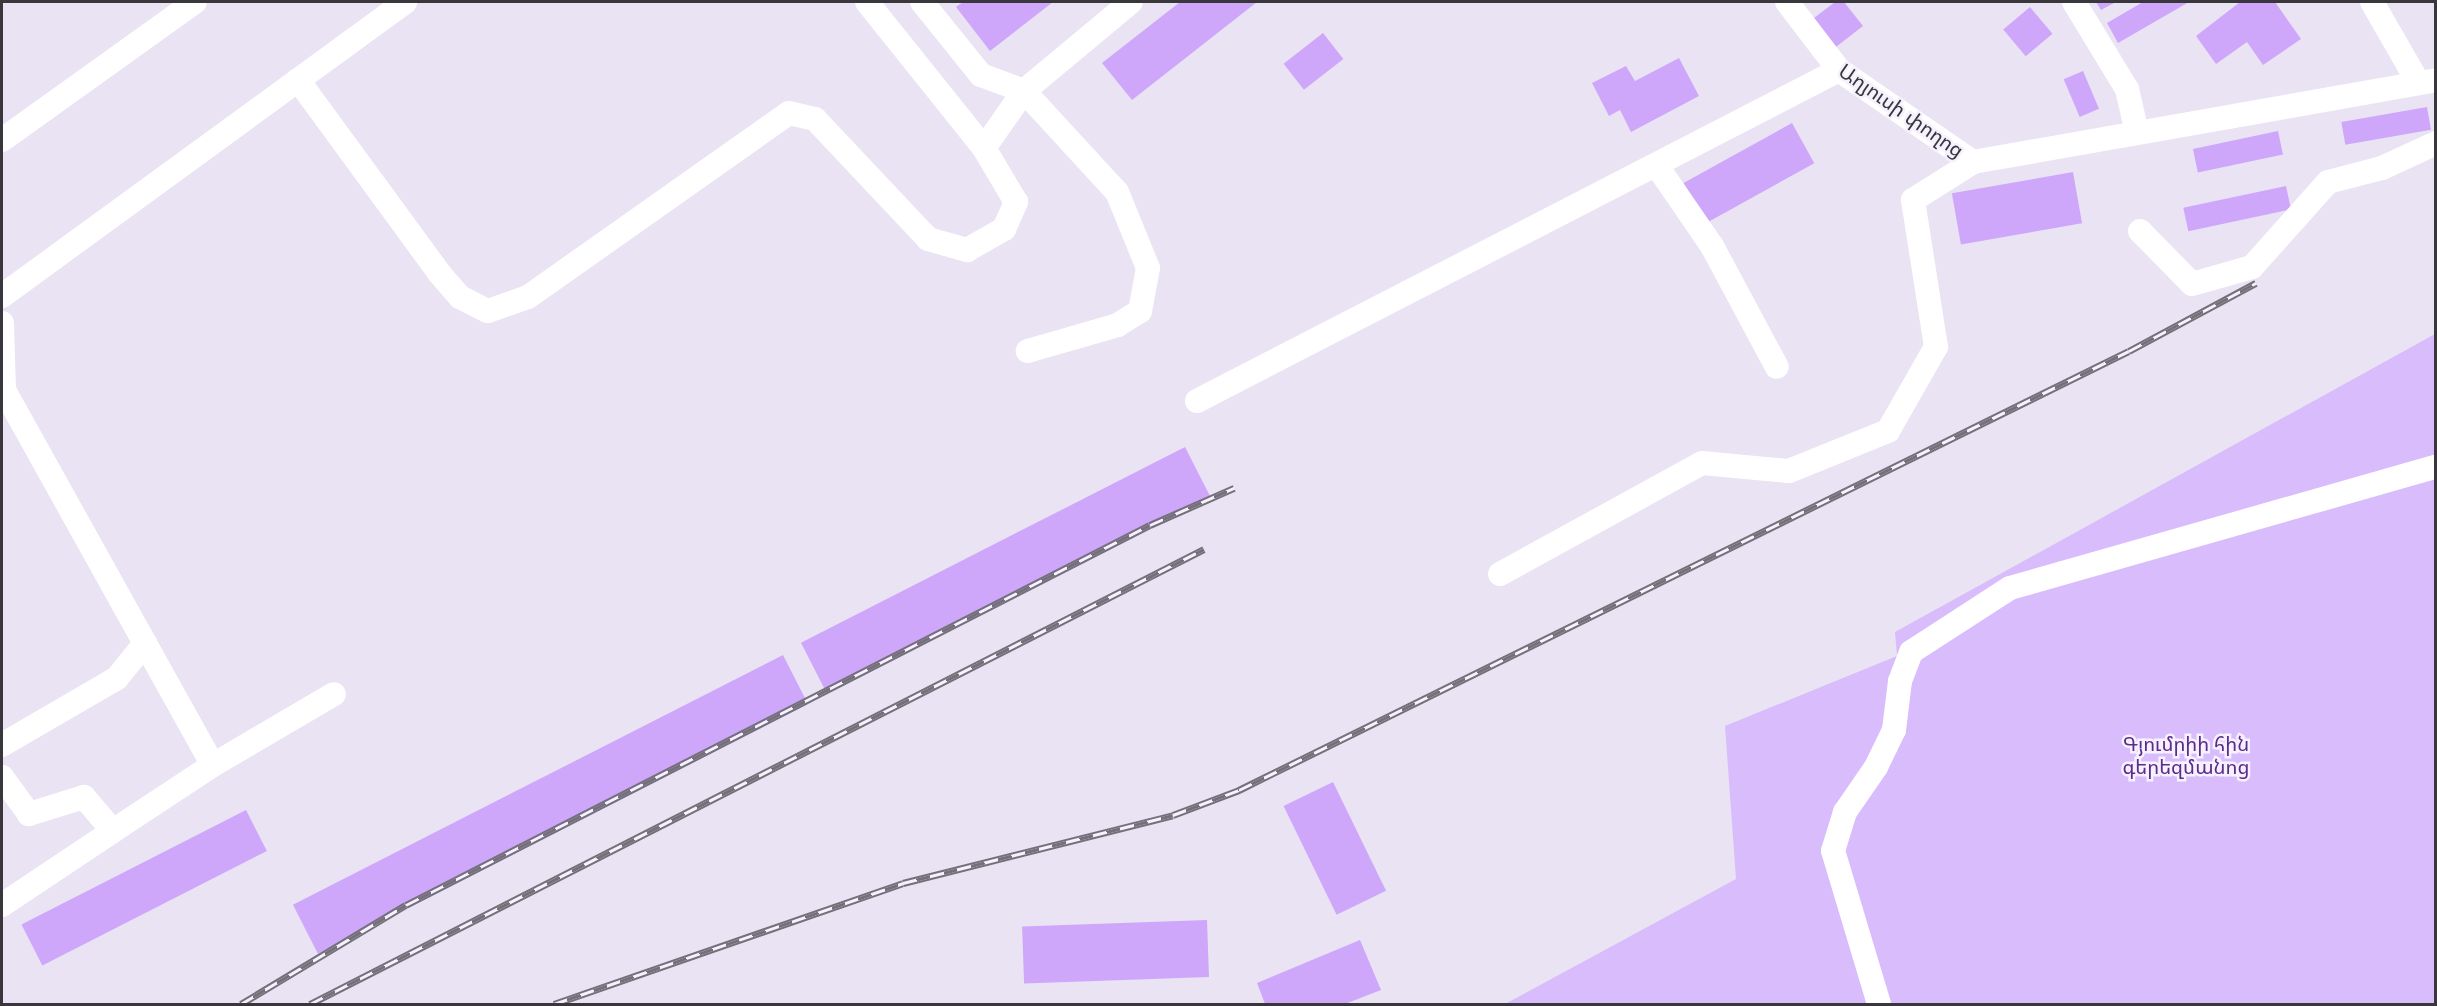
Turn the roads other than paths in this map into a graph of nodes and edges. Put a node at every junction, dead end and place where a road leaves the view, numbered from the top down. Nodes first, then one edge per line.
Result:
1 (195, 2) edge
2 (405, 2) edge
3 (867, 2) edge
4 (922, 2) edge
5 (1131, 2) edge
6 (1787, 2) edge
7 (2074, 2) edge
8 (2372, 2) edge
9 (1839, 70) junction
10 (298, 80) junction
11 (2427, 81) edge
12 (1024, 91) junction
13 (2137, 133) junction
14 (2, 140) edge
15 (2436, 143) edge
16 (984, 148) junction
17 (1973, 162) junction
18 (1657, 166) junction
19 (2140, 231) dead end
20 (2, 296) edge
21 (2, 322) edge
22 (1028, 351) dead end
23 (1777, 367) dead end
24 (1197, 401) dead end
25 (2436, 466) edge
26 (1500, 573) dead end
27 (145, 644) junction
28 (334, 694) dead end
29 (2, 745) edge
30 (213, 765) junction
31 (2, 777) edge
32 (113, 831) junction
33 (2, 905) edge
34 (1879, 1005) edge

1 - 14 street
2 - 10 street
3 - 16 street
4 - 12 street
5 - 12 street
6 - 9 street, Աղյուսի փողոց
7 - 13 street
8 - 11 street
9 - 17 street, Աղյուսի փողոց
9 - 18 street
10 - 16 street
10 - 20 street
11 - 13 street
12 - 16 street
12 - 22 street
13 - 17 street
15 - 19 street
17 - 26 street
18 - 23 street
18 - 24 street
21 - 27 street
25 - 34 street
27 - 29 street
27 - 30 street
28 - 30 street
30 - 32 street
31 - 32 street
32 - 33 street

